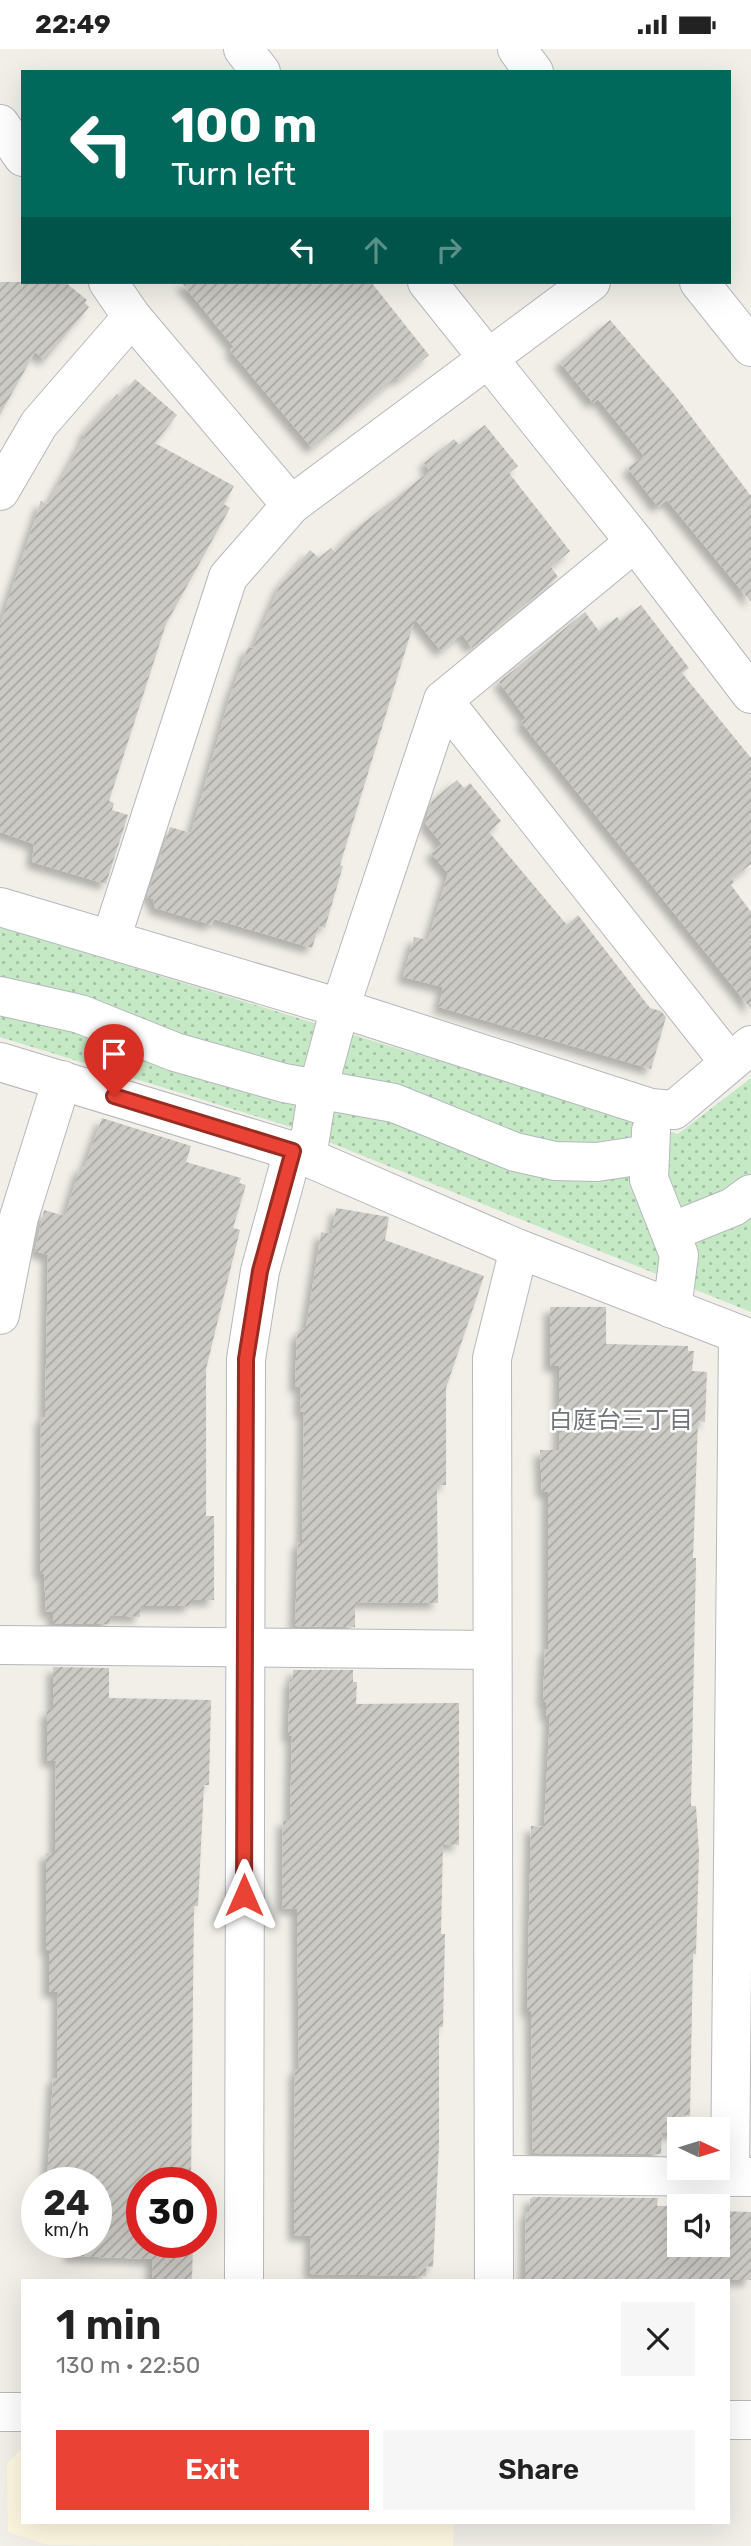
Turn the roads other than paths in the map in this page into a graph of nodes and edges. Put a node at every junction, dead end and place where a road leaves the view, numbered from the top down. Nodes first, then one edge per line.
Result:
1 (243, 49) edge
2 (259, 70) edge
3 (0, 124) edge
4 (21, 154) edge
5 (109, 284) edge
6 (430, 284) edge
7 (588, 284) edge
8 (701, 284) edge
9 (132, 317) junction
10 (751, 347) edge
11 (487, 356) junction
12 (0, 491) edge
13 (291, 505) junction
14 (635, 542) junction
15 (751, 694) edge
16 (443, 700) junction
17 (0, 907) edge
18 (111, 939) junction
19 (0, 996) edge
20 (340, 1008) junction
21 (740, 1054) edge
22 (0, 1062) edge
23 (62, 1080) junction
24 (318, 1089) junction
25 (651, 1108) junction
26 (300, 1154) junction
27 (650, 1154) junction
28 (751, 1193) edge
29 (671, 1232) junction
30 (519, 1249) junction
31 (672, 1309) junction
32 (0, 1315) edge
33 (744, 1337) edge
34 (0, 1645) edge
35 (244, 1647) junction
36 (491, 1650) junction
37 (495, 2175) junction
38 (740, 2177) edge
39 (244, 2279) edge
40 (494, 2279) edge
41 (0, 2412) edge
42 (21, 2412) edge
43 (730, 2420) edge
44 (751, 2420) edge

1 - 2 street
3 - 4 street
5 - 9 street
6 - 11 street
7 - 11 street
8 - 10 street
9 - 12 street
9 - 13 street
11 - 13 street
11 - 14 street
13 - 18 street
14 - 15 street
14 - 16 street
16 - 20 street
16 - 21 street
17 - 18 street
18 - 20 street
19 - 24 street
20 - 24 street
20 - 25 street
21 - 25 street
22 - 23 street
23 - 26 street
23 - 32 street
24 - 26 street
24 - 27 street
25 - 27 street
26 - 30 street
26 - 35 street
27 - 29 street
28 - 29 street
29 - 31 street
30 - 31 street
30 - 36 street
31 - 33 street
33 - 38 street
34 - 35 street
35 - 36 street
35 - 39 street
36 - 37 street
37 - 38 street
37 - 40 street
41 - 42 street
43 - 44 street

